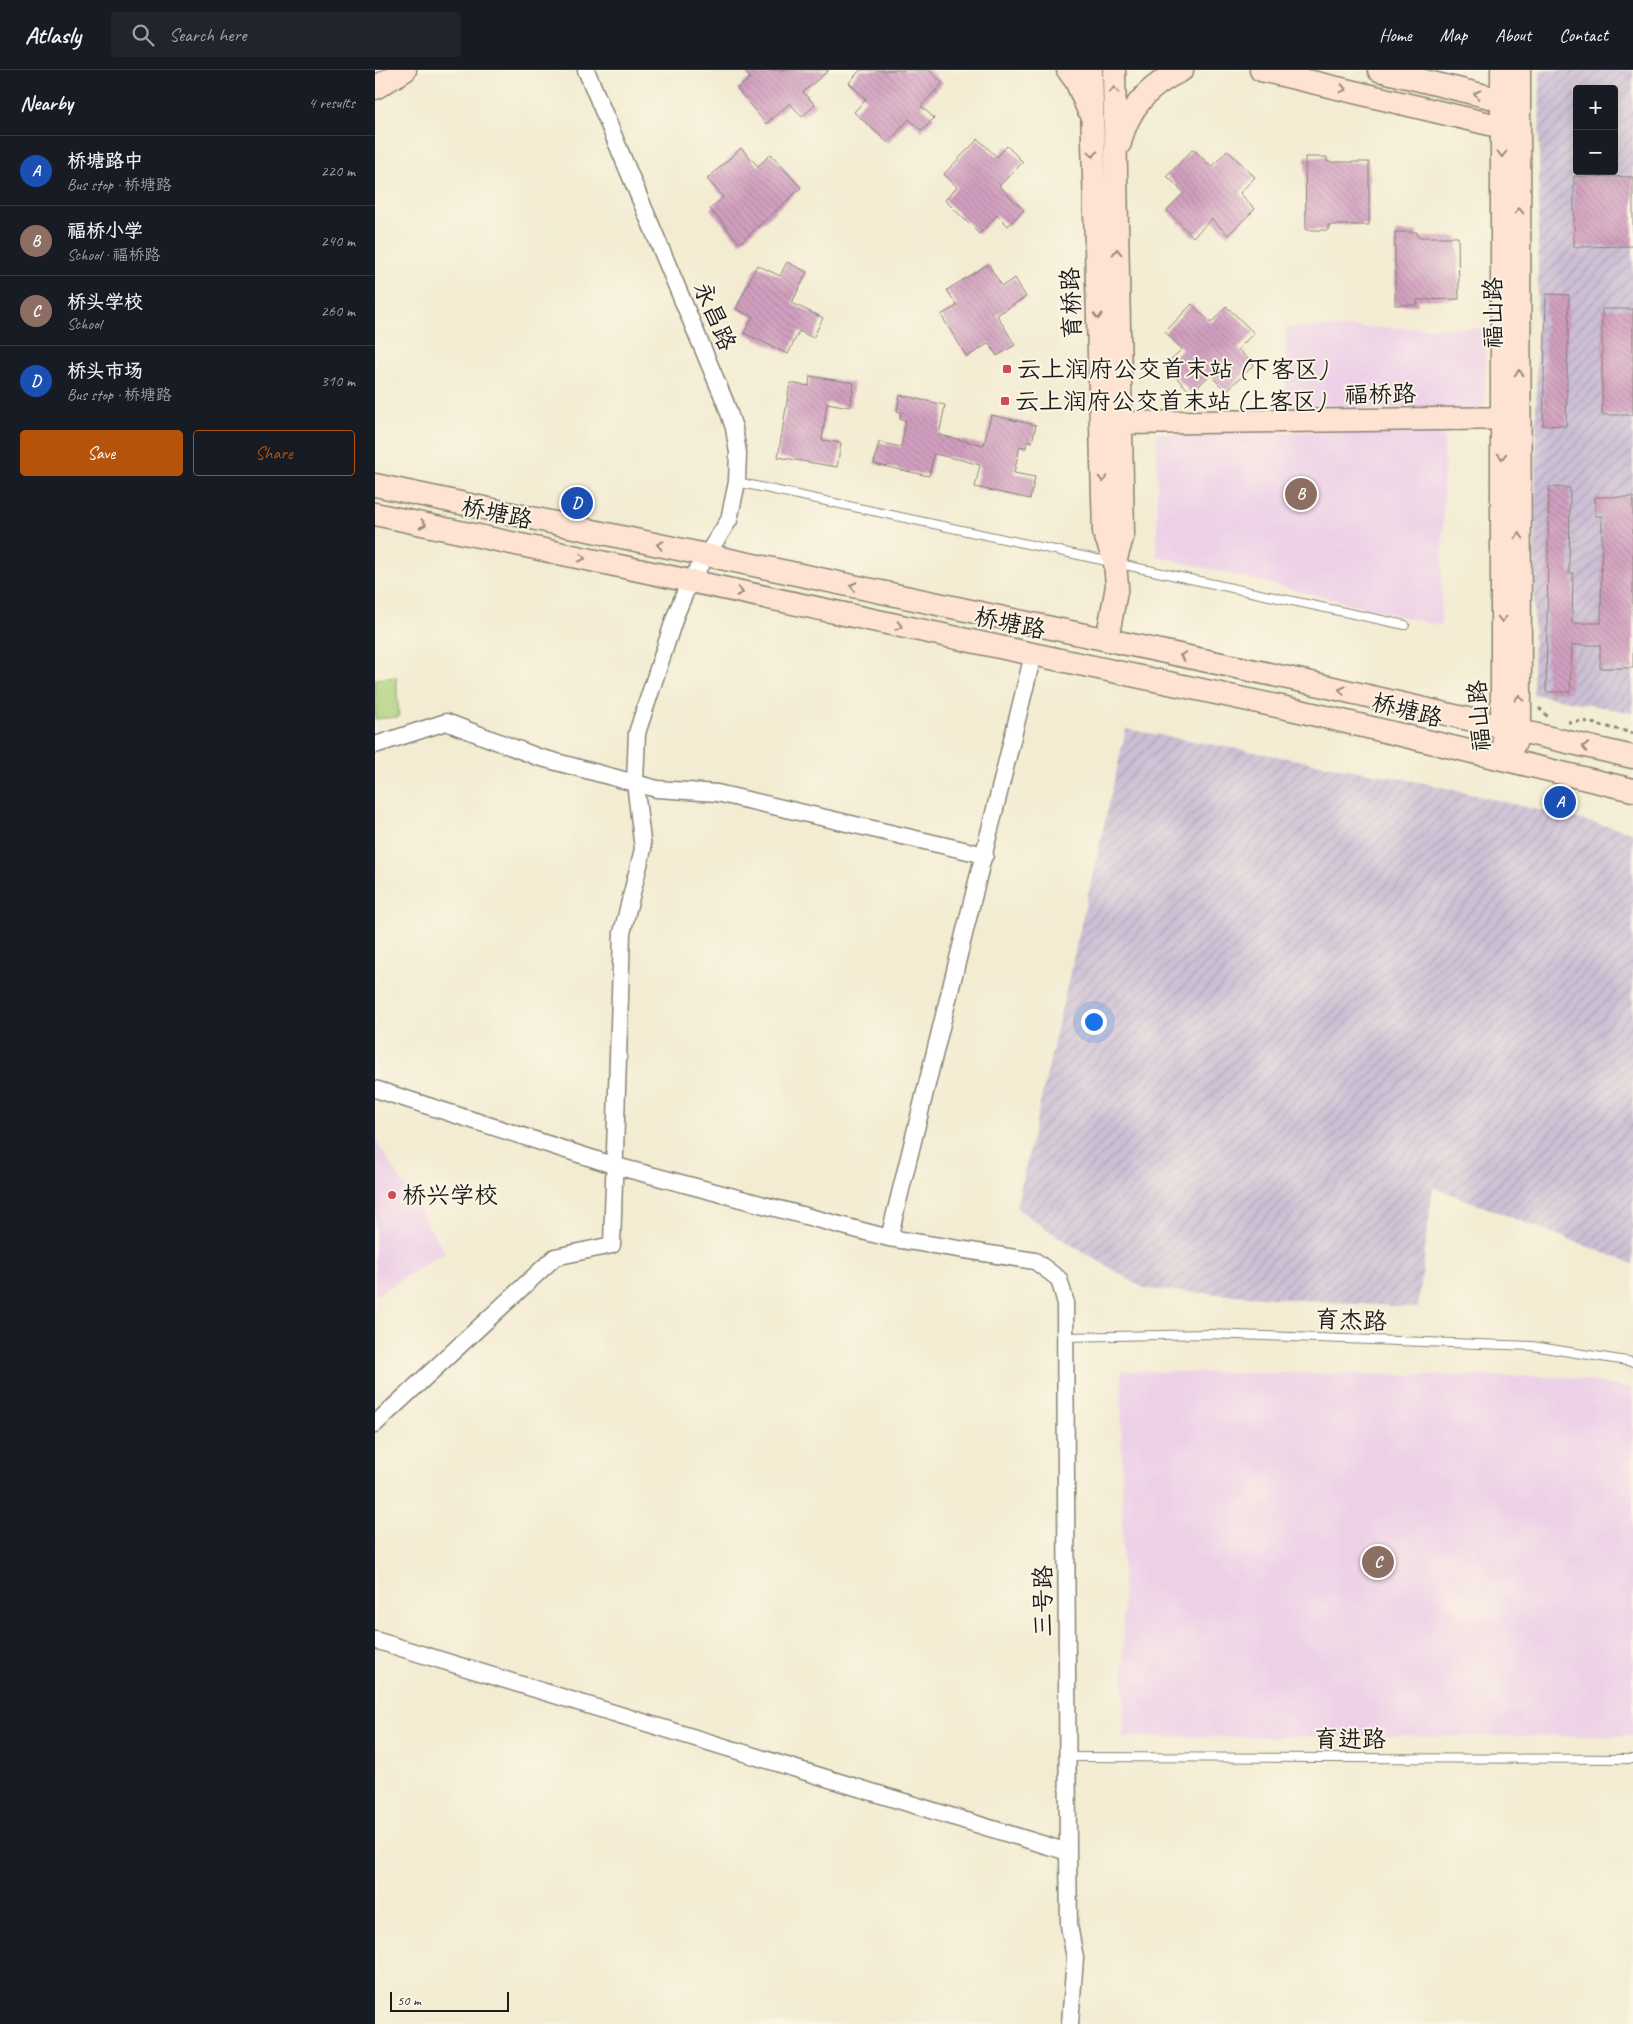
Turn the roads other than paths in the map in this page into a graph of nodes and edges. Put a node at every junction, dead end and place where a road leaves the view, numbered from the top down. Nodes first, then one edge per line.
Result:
1 (405, 70) edge
2 (587, 70) edge
3 (1068, 70) edge
4 (1091, 70) edge
5 (1114, 70) edge
6 (1181, 70) edge
7 (1261, 70) edge
8 (1379, 70) edge
9 (1502, 70) edge
10 (1519, 70) edge
11 (375, 88) edge
12 (1502, 100) junction
13 (1092, 122) junction
14 (1510, 122) junction
15 (1116, 163) junction
16 (1511, 419) junction
17 (1121, 423) junction
18 (737, 482) junction
19 (375, 485) edge
20 (375, 514) edge
21 (708, 556) junction
22 (1115, 562) junction
23 (690, 581) junction
24 (1405, 625) dead end
25 (1107, 640) junction
26 (1033, 655) junction
27 (1511, 730) junction
28 (375, 745) edge
29 (1633, 757) edge
30 (1507, 762) junction
31 (635, 782) junction
32 (1633, 790) edge
33 (985, 855) junction
34 (375, 1089) edge
35 (616, 1166) junction
36 (889, 1238) junction
37 (1065, 1337) junction
38 (1633, 1362) edge
39 (375, 1424) edge
40 (375, 1640) edge
41 (1068, 1757) junction
42 (1633, 1759) edge
43 (1068, 1852) junction
44 (1070, 2024) edge

1 - 11 street
2 - 18 street, 永昌路
3 - 13 street
4 - 13 street, 育桥路
15 -> 5 street, 育桥路
6 - 15 street
7 -> 14 street
12 -> 8 street
9 - 12 street
10 - 14 street, 福山路
12 - 14 street
13 -> 22 street, 育桥路
14 - 16 street, 福山路
17 -> 15 street, 育桥路
16 - 17 street, 福桥路
16 - 27 street, 福山路
17 - 22 street, 育桥路
18 - 21 street, 永昌路
18 - 22 lane
21 -> 19 street, 桥塘路
20 -> 23 street, 桥塘路
21 - 23 street, 永昌路
25 -> 21 street, 桥塘路
22 - 24 lane
22 - 25 street, 育桥路
23 -> 26 street, 桥塘路
23 - 31 street, 永昌路
27 -> 25 street, 桥塘路
26 - 30 street, 桥塘路
26 - 33 street
29 -> 27 street, 桥塘路
27 - 30 street, 福山路
28 - 31 street
30 - 32 street, 桥塘路
31 - 33 street
31 - 35 street, 永昌路
33 - 36 street
34 - 35 street
35 - 36 street
35 - 39 street, 永昌路
36 - 37 street, 三号路
37 - 38 lane, 育杰路
37 - 41 street, 三号路
40 - 43 street
41 - 42 lane, 育进路
41 - 43 street, 三号路
43 - 44 street, 三号路

